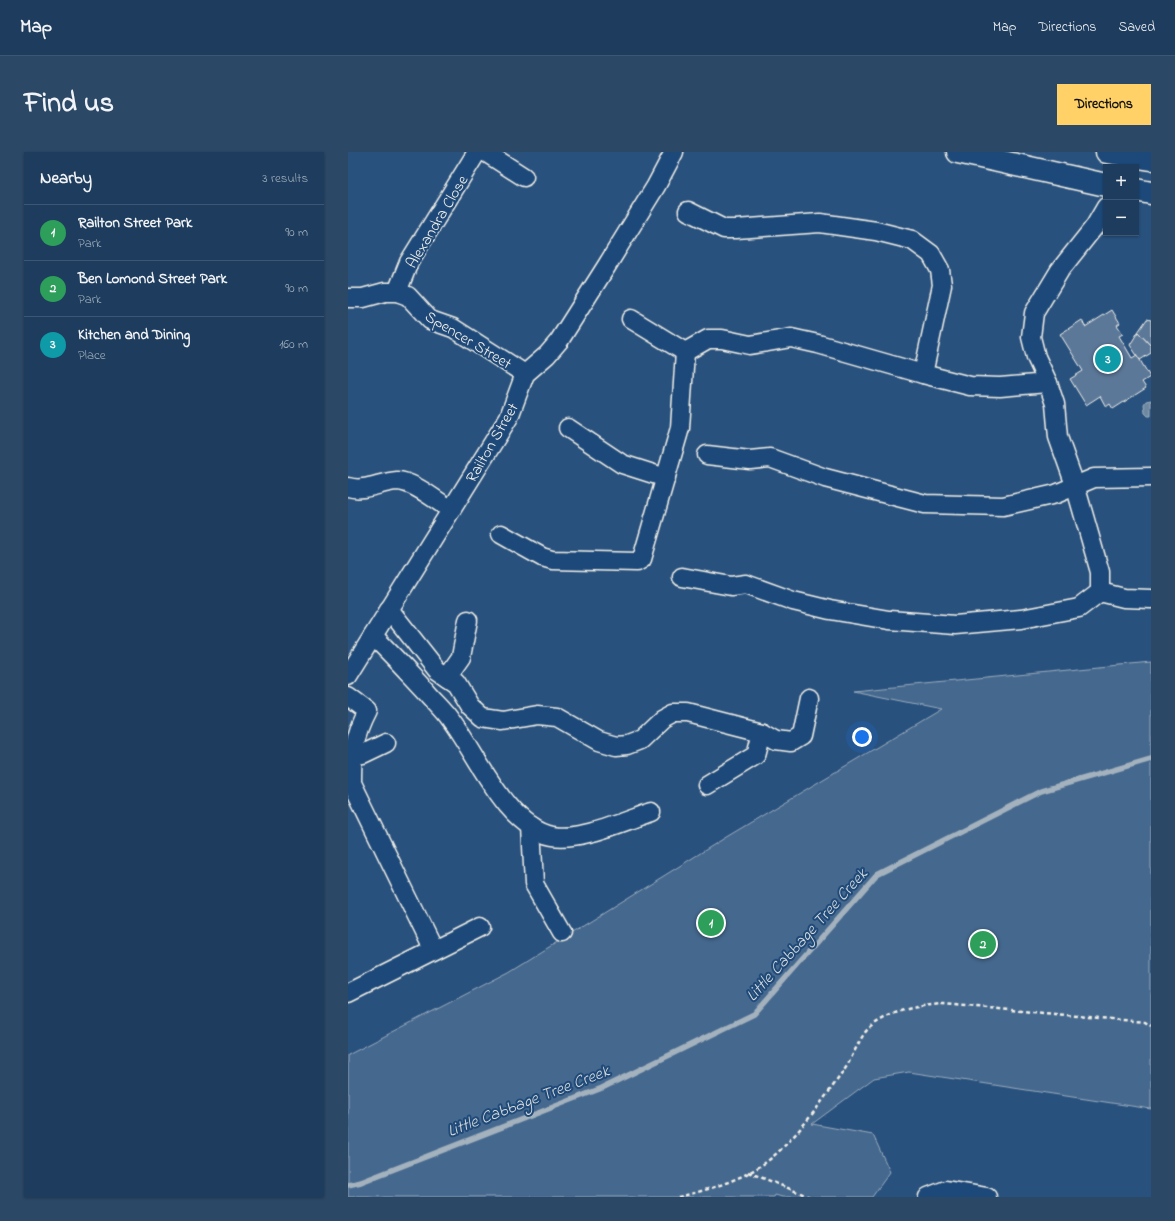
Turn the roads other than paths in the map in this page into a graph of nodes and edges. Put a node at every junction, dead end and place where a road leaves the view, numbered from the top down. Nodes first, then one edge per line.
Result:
1 (478, 152) edge
2 (485, 152) edge
3 (674, 152) edge
4 (958, 152) edge
5 (1120, 157) edge
6 (1151, 160) edge
7 (524, 177) dead end
8 (1103, 183) edge
9 (1139, 191) edge
10 (1151, 193) edge
11 (688, 211) dead end
12 (1103, 211) edge
13 (397, 292) junction
14 (348, 298) edge
15 (631, 319) dead end
16 (685, 352) junction
17 (524, 374) junction
18 (923, 374) junction
19 (1048, 383) junction
20 (568, 428) dead end
21 (707, 455) dead end
22 (666, 478) junction
23 (1151, 478) edge
24 (1075, 485) junction
25 (348, 486) edge
26 (451, 510) junction
27 (501, 534) dead end
28 (682, 577) dead end
29 (1100, 592) junction
30 (1151, 599) edge
31 (389, 609) junction
32 (468, 620) dead end
33 (373, 636) junction
34 (353, 656) edge
35 (348, 676) edge
36 (447, 677) junction
37 (348, 697) edge
38 (809, 698) dead end
39 (762, 732) junction
40 (386, 743) dead end
41 (352, 755) junction
42 (707, 785) dead end
43 (651, 812) dead end
44 (531, 827) junction
45 (480, 927) dead end
46 (562, 933) dead end
47 (433, 949) junction
48 (348, 993) edge
49 (928, 1197) edge
50 (987, 1197) edge

1 - 13 street, Alexandra Close
2 - 7 street
3 - 17 street
4 - 8 main road
5 - 6 main road
9 - 10 main road
11 - 18 street
12 - 19 street
13 - 14 street
13 - 17 street, Spencer Street
15 - 16 street
16 - 18 street
16 - 22 street
17 - 26 street, Railton Street
18 - 19 street
19 - 24 street
20 - 22 street
21 - 24 street
22 - 27 street
23 - 24 street
24 - 29 street
25 - 26 street
26 - 31 street, Railton Street
28 - 29 street
29 - 30 street
31 - 33 street, Railton Street
31 - 36 street
32 - 36 street
33 - 34 street, Railton Street
33 - 44 street
34 - 35 street, Railton Street
36 - 39 street
37 - 41 street
38 - 39 street
39 - 42 street
40 - 41 street
41 - 47 street
43 - 44 street
44 - 46 street
45 - 47 street
47 - 48 street
49 - 50 street

